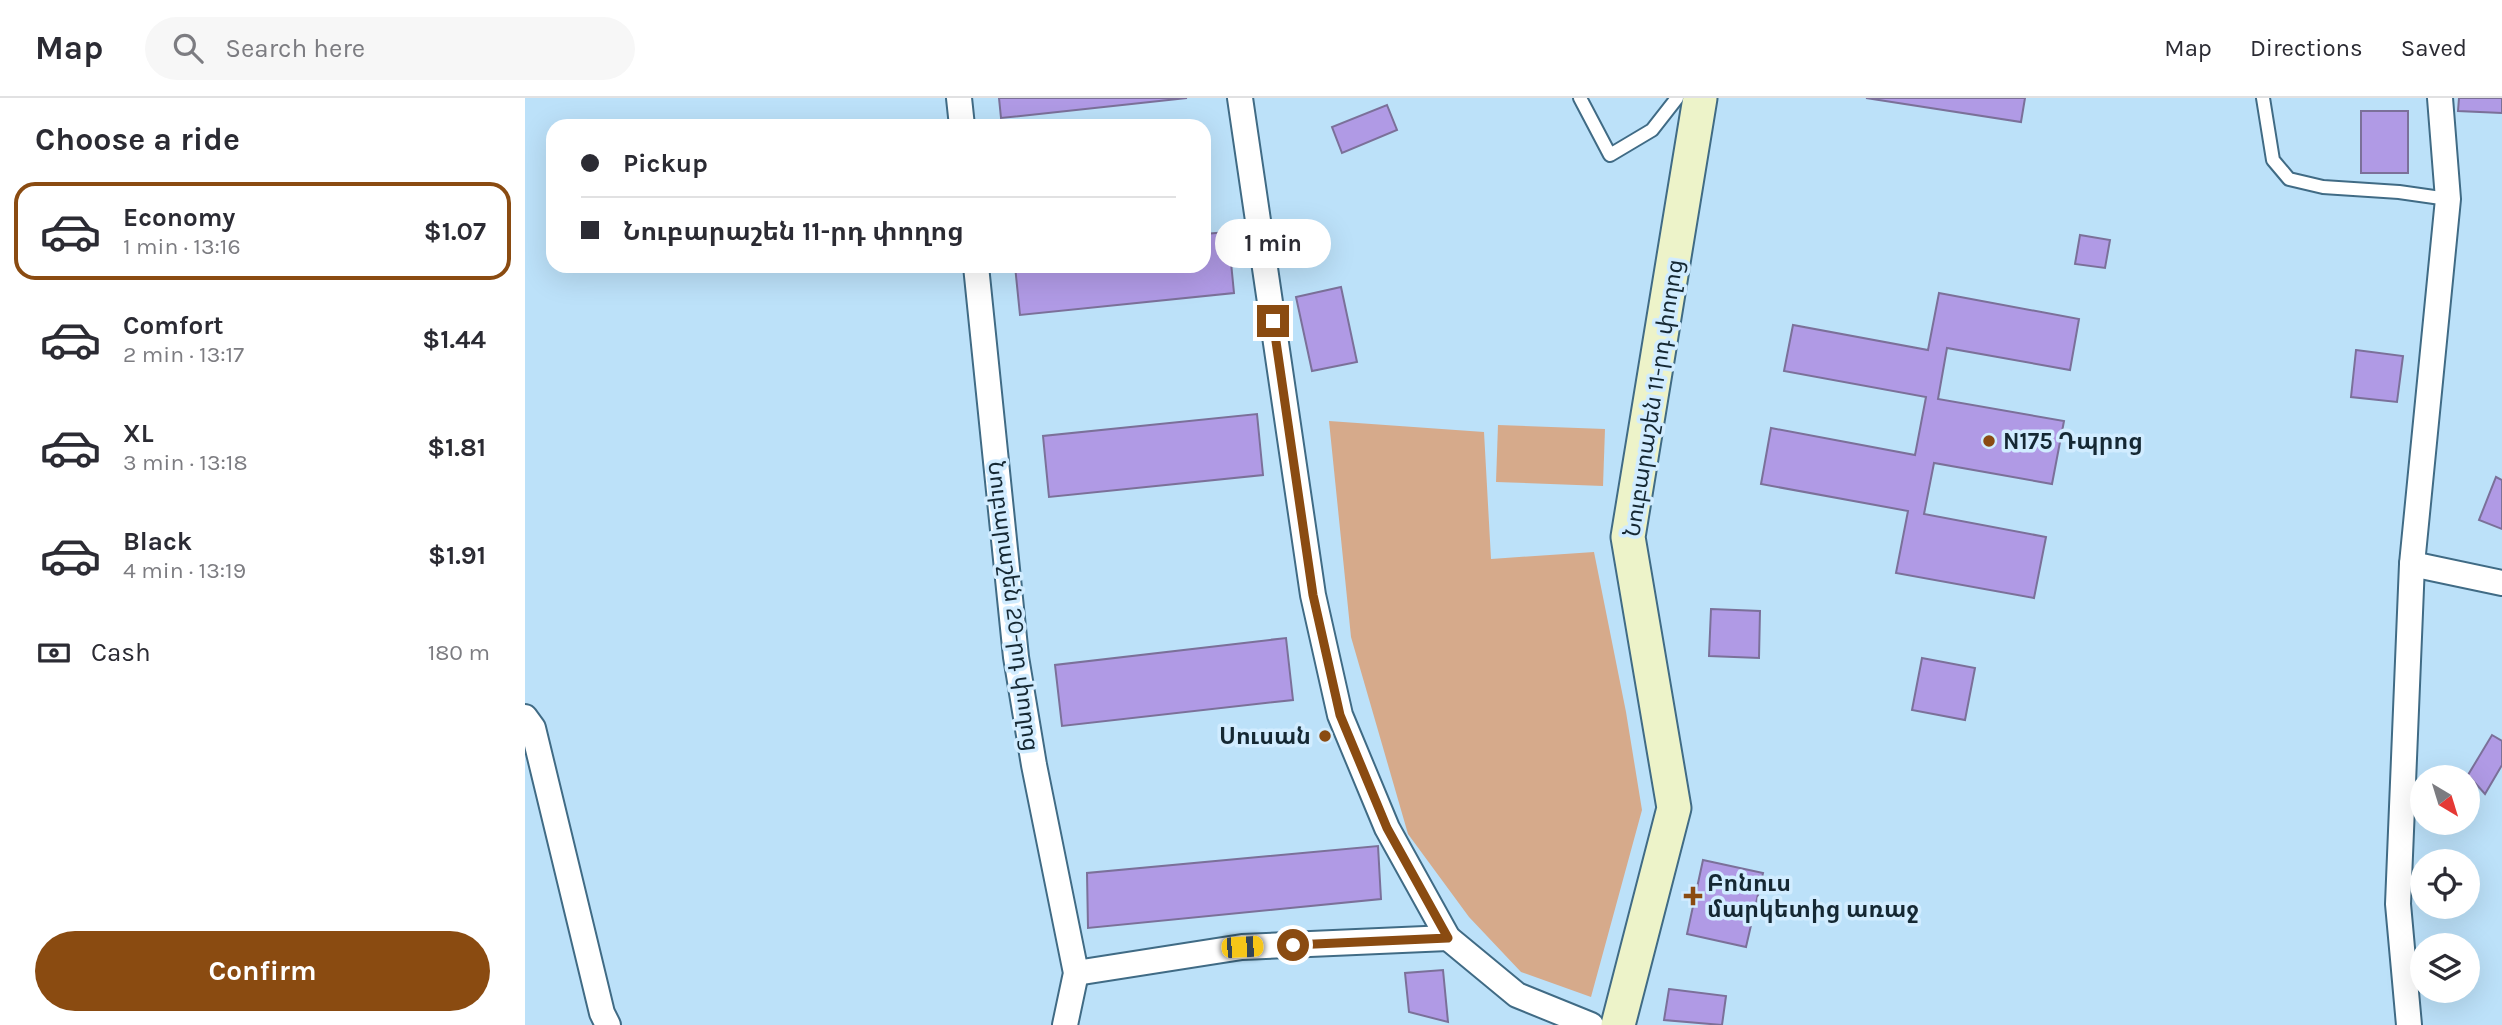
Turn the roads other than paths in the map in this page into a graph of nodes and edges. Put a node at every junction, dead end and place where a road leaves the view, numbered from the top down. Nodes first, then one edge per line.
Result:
1 (959, 98) edge
2 (1240, 98) edge
3 (1580, 98) edge
4 (1677, 98) edge
5 (1700, 98) edge
6 (2263, 98) edge
7 (2440, 98) edge
8 (961, 119) edge
9 (2448, 199) junction
10 (977, 273) edge
11 (2412, 564) junction
12 (2502, 583) edge
13 (525, 717) edge
14 (1448, 938) junction
15 (1076, 973) junction
16 (608, 1025) edge
17 (1065, 1025) edge
18 (1591, 1025) edge
19 (1618, 1025) edge
20 (2409, 1025) edge

1 - 8 street
2 - 14 street
3 - 4 lane
5 - 19 street, Նուբարաշեն 11-րդ փողոց
6 - 9 lane
7 - 9 street
9 - 11 street
10 - 15 street, Նուբարաշեն 20-րդ փողոց
11 - 12 street
11 - 20 street
13 - 16 street
14 - 15 street
14 - 18 street
15 - 17 street, Նուբարաշեն 20-րդ փողոց

